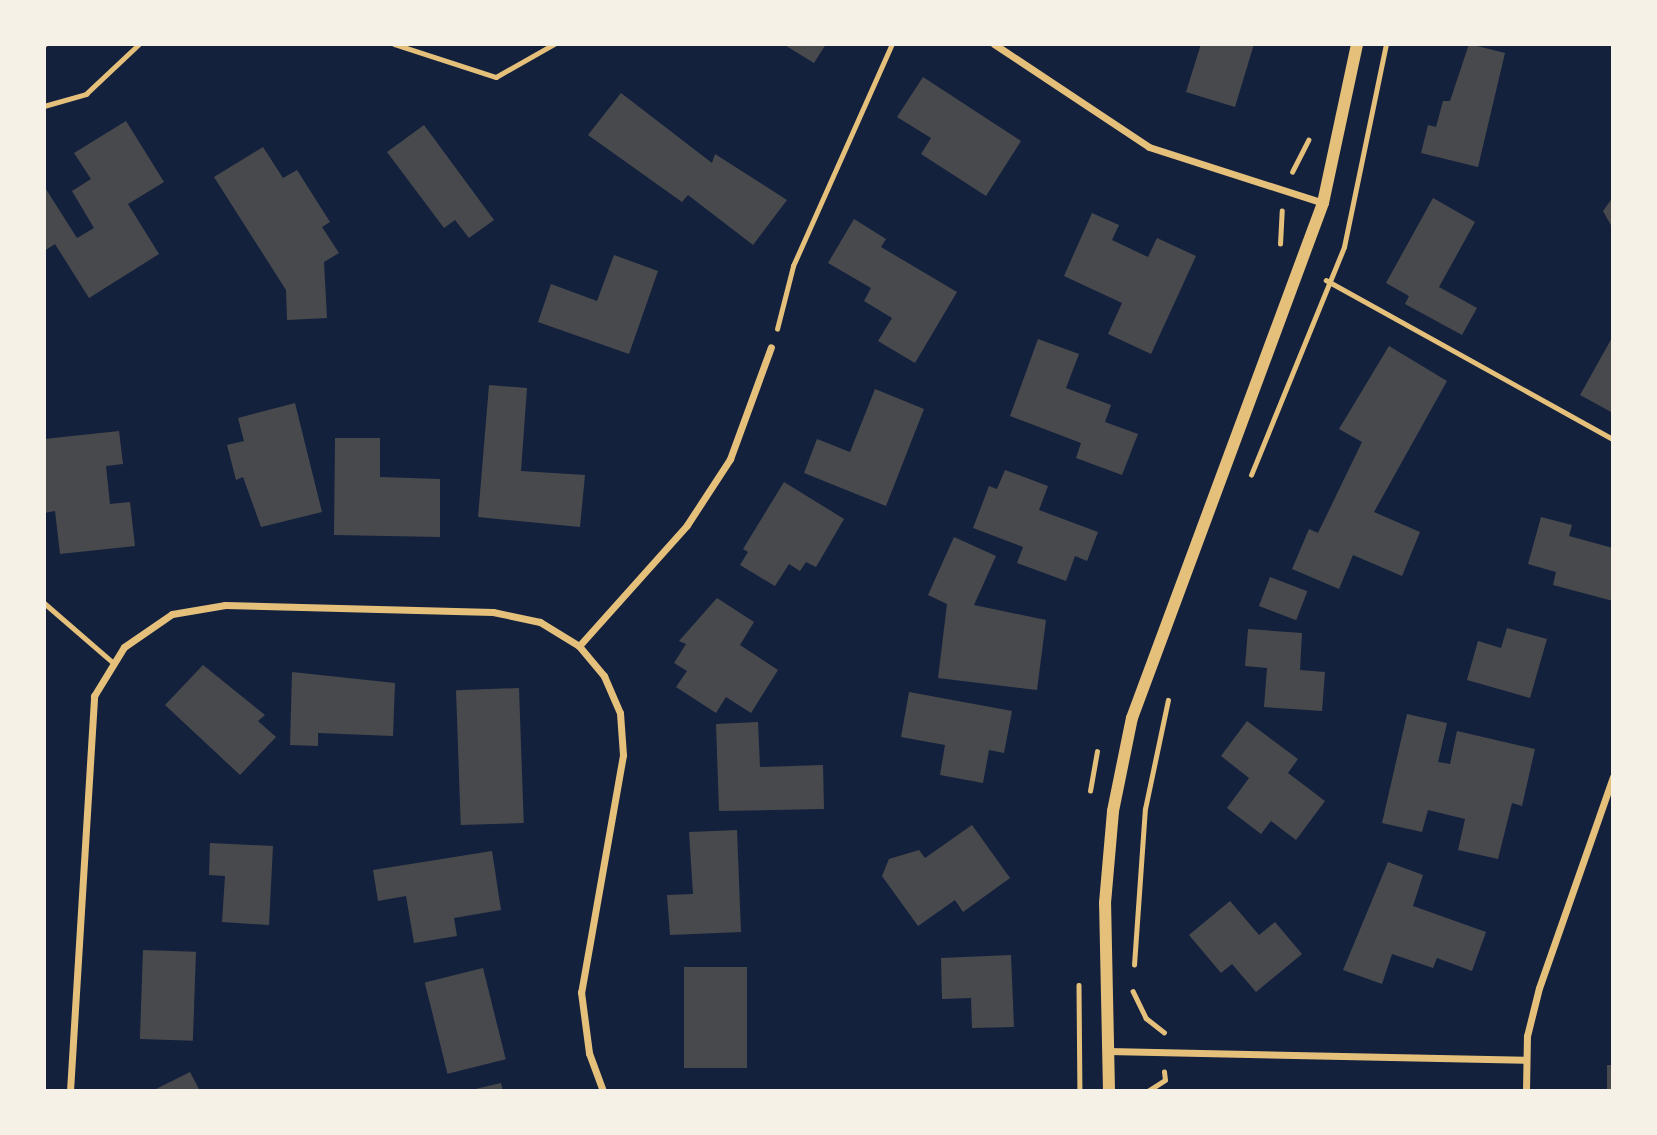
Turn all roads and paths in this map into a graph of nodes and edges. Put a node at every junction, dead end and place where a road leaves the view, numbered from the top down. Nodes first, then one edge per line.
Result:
1 (139, 44) edge
2 (394, 44) edge
3 (554, 44) edge
4 (892, 44) edge
5 (994, 44) edge
6 (1357, 44) edge
7 (1387, 44) edge
8 (44, 106) edge
9 (1311, 131) dead end
10 (1287, 193) junction
11 (1323, 203) junction
12 (1278, 232) dead end
13 (1301, 266) junction
14 (1328, 281) junction
15 (771, 347) joint
16 (1613, 439) edge
17 (1247, 488) dead end
18 (44, 603) edge
19 (579, 646) junction
20 (112, 662) junction
21 (1169, 695) dead end
22 (1613, 777) edge
23 (1164, 1028) dead end
24 (1108, 1051) junction
25 (1524, 1060) junction
26 (1165, 1080) dead end
27 (70, 1091) edge
28 (603, 1091) edge
29 (1109, 1091) edge
30 (1148, 1091) edge
31 (1526, 1091) edge

1 - 8 path
2 - 3 path
4 - 15 path
5 - 10 street
6 - 11 street
7 - 14 path
9 - 10 path
10 - 11 street
10 - 12 path
11 - 13 street
13 - 14 path
13 - 24 street
14 - 16 path
14 - 17 path
15 - 19 street
18 - 20 lane
19 - 20 street
19 - 28 street
20 - 27 street
21 - 23 path
22 - 25 street
24 - 25 street
24 - 29 street
25 - 31 street
26 - 30 path

